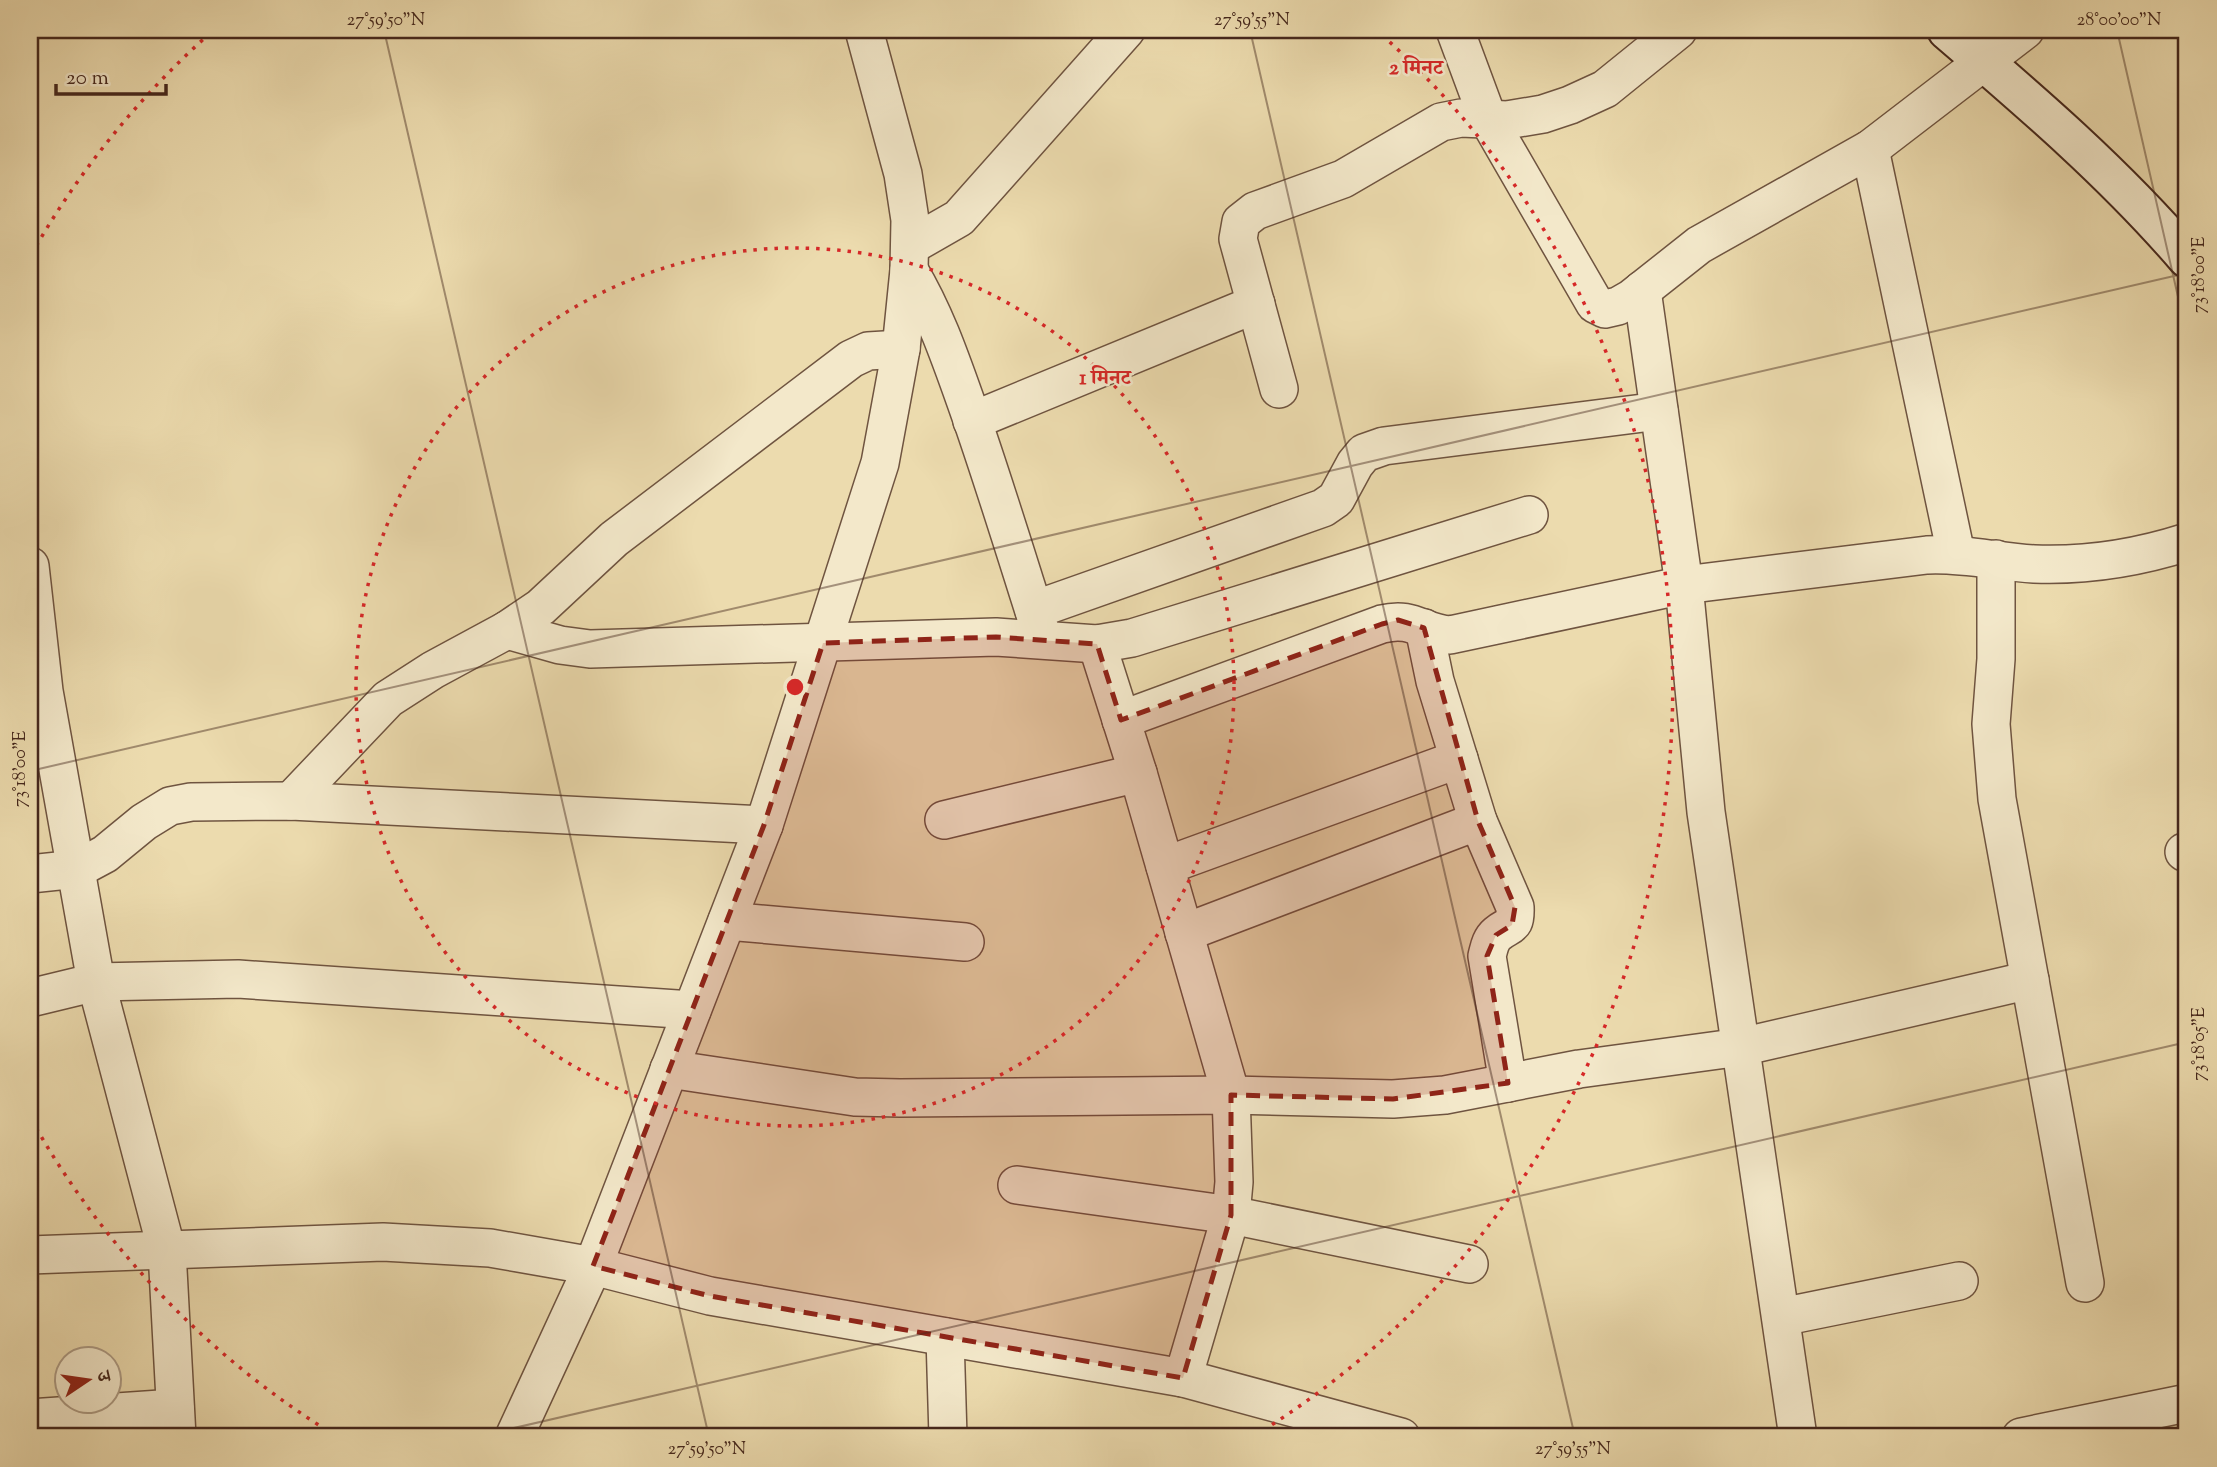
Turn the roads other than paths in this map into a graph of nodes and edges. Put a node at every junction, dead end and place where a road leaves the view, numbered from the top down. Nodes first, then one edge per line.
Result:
1 (864, 30) edge
2 (1126, 30) edge
3 (1455, 30) edge
4 (1678, 30) edge
5 (1947, 30) edge
6 (2019, 31) edge
7 (1983, 60) junction
8 (1488, 119) junction
9 (1870, 149) junction
10 (910, 258) junction
11 (2187, 258) edge
12 (1642, 290) junction
13 (1256, 304) junction
14 (901, 349) junction
15 (1279, 388) dead end
16 (1659, 411) junction
17 (972, 421) junction
18 (1529, 515) dead end
19 (2187, 542) edge
20 (1956, 554) junction
21 (1996, 559) junction
22 (30, 566) edge
23 (1684, 585) junction
24 (1038, 624) junction
25 (1424, 628) junction
26 (507, 630) junction
27 (824, 643) junction
28 (1097, 644) junction
29 (37, 691) edge
30 (1121, 720) junction
31 (1459, 760) junction
32 (1138, 773) junction
33 (291, 800) junction
34 (944, 820) dead end
35 (1478, 821) junction
36 (764, 825) junction
37 (1165, 866) junction
38 (77, 869) junction
39 (30, 874) edge
40 (727, 921) junction
41 (1184, 933) junction
42 (965, 942) dead end
43 (2030, 980) junction
44 (96, 982) junction
45 (30, 998) edge
46 (692, 1010) junction
47 (1741, 1047) junction
48 (669, 1069) junction
49 (1508, 1083) junction
50 (1231, 1095) junction
51 (1017, 1185) dead end
52 (1231, 1215) junction
53 (167, 1251) junction
54 (30, 1255) edge
55 (1469, 1264) dead end
56 (593, 1266) junction
57 (1959, 1281) dead end
58 (2085, 1283) dead end
59 (1781, 1317) junction
60 (945, 1337) junction
61 (1183, 1378) junction
62 (2187, 1403) edge
63 (30, 1418) edge
64 (176, 1423) edge
65 (514, 1437) edge
66 (948, 1437) edge
67 (1401, 1437) edge
68 (1798, 1437) edge
69 (2021, 1437) edge

1 - 10 street
2 - 10 street
3 - 8 street
4 - 8 street
5 - 7 street
6 - 7 street
7 - 9 street
7 - 11 street
8 - 12 street
8 - 13 street
9 - 12 street
9 - 20 street
10 - 14 street
10 - 17 street
12 - 16 street
13 - 15 street
13 - 17 street
14 - 26 street
14 - 27 street
16 - 23 street
16 - 24 street
17 - 24 street
18 - 28 street
19 - 21 street
20 - 21 street
20 - 23 street
21 - 43 street
22 - 29 street
23 - 25 street
23 - 47 street
24 - 27 street
24 - 28 street
25 - 30 street
25 - 31 street
26 - 27 street
26 - 33 street
27 - 36 street
28 - 30 street
29 - 38 street
30 - 32 street
31 - 35 street
31 - 37 street
32 - 34 street
32 - 37 street
33 - 36 street
33 - 38 street
35 - 41 street
35 - 49 street
36 - 40 street
37 - 41 street
38 - 39 street
38 - 44 street
40 - 42 street
40 - 46 street
41 - 50 street
43 - 47 street
43 - 58 street
44 - 45 street
44 - 46 street
44 - 53 street
46 - 48 street
47 - 49 street
47 - 59 street
48 - 50 street
48 - 56 street
49 - 50 street
50 - 52 street
51 - 52 street
52 - 55 street
52 - 61 street
53 - 54 street
53 - 56 street
53 - 64 street
56 - 60 street
56 - 65 street
57 - 59 street
59 - 68 street
60 - 61 street
60 - 66 street
61 - 67 street
62 - 69 street
63 - 64 street

